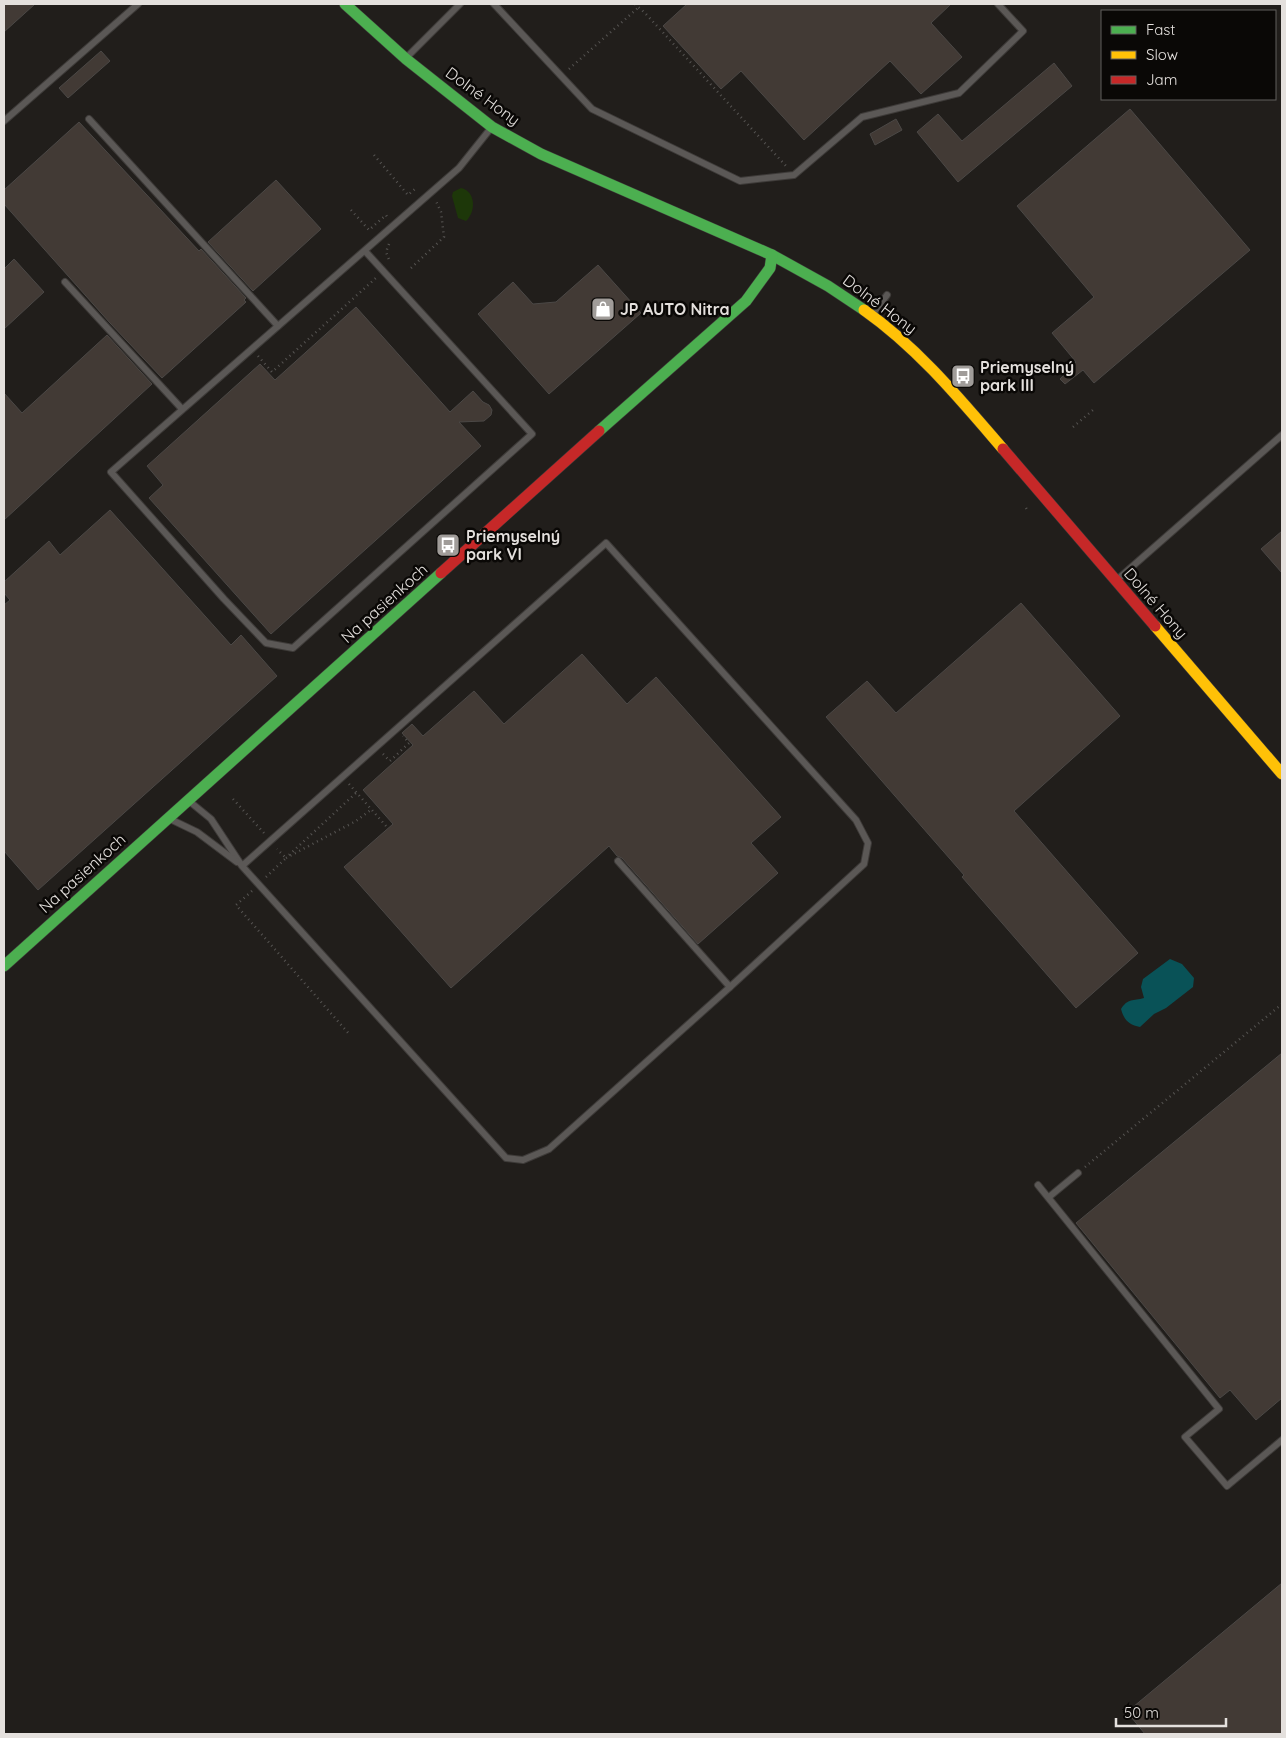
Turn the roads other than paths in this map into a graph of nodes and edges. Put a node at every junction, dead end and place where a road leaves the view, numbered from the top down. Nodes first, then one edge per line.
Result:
1 (138, 4) edge
2 (345, 4) edge
3 (460, 4) edge
4 (494, 4) edge
5 (998, 4) edge
6 (406, 59) junction
7 (89, 119) dead end
8 (4, 121) edge
9 (492, 127) junction
10 (365, 251) junction
11 (772, 254) junction
12 (65, 282) dead end
13 (887, 295) dead end
14 (872, 316) junction
15 (278, 326) junction
16 (182, 409) junction
17 (1282, 435) edge
18 (1115, 582) junction
19 (1282, 774) edge
20 (187, 800) junction
21 (168, 818) junction
22 (618, 861) dead end
23 (242, 866) junction
24 (4, 966) edge
25 (730, 987) junction
26 (1078, 1173) road end
27 (1038, 1185) dead end
28 (1049, 1198) junction
29 (1282, 1440) edge

1 - 8 lane
2 - 6 street, Dolné Hony
3 - 6 lane
4 - 5 lane
6 - 9 street, Dolné Hony
7 - 15 lane
9 - 10 lane
9 - 11 street, Dolné Hony
10 - 15 lane
10 - 16 lane
11 - 14 street, Dolné Hony
11 - 20 street, Na pasienkoch
12 - 16 lane
13 - 14 lane
14 - 18 street, Dolné Hony
15 - 16 lane
17 - 18 lane
18 - 19 street, Dolné Hony
20 - 21 street, Na pasienkoch
20 - 23 lane
21 - 23 lane
21 - 24 street, Na pasienkoch
22 - 25 lane
23 - 25 lane
23 - 25 lane
26 - 28 lane
27 - 28 lane
28 - 29 lane

